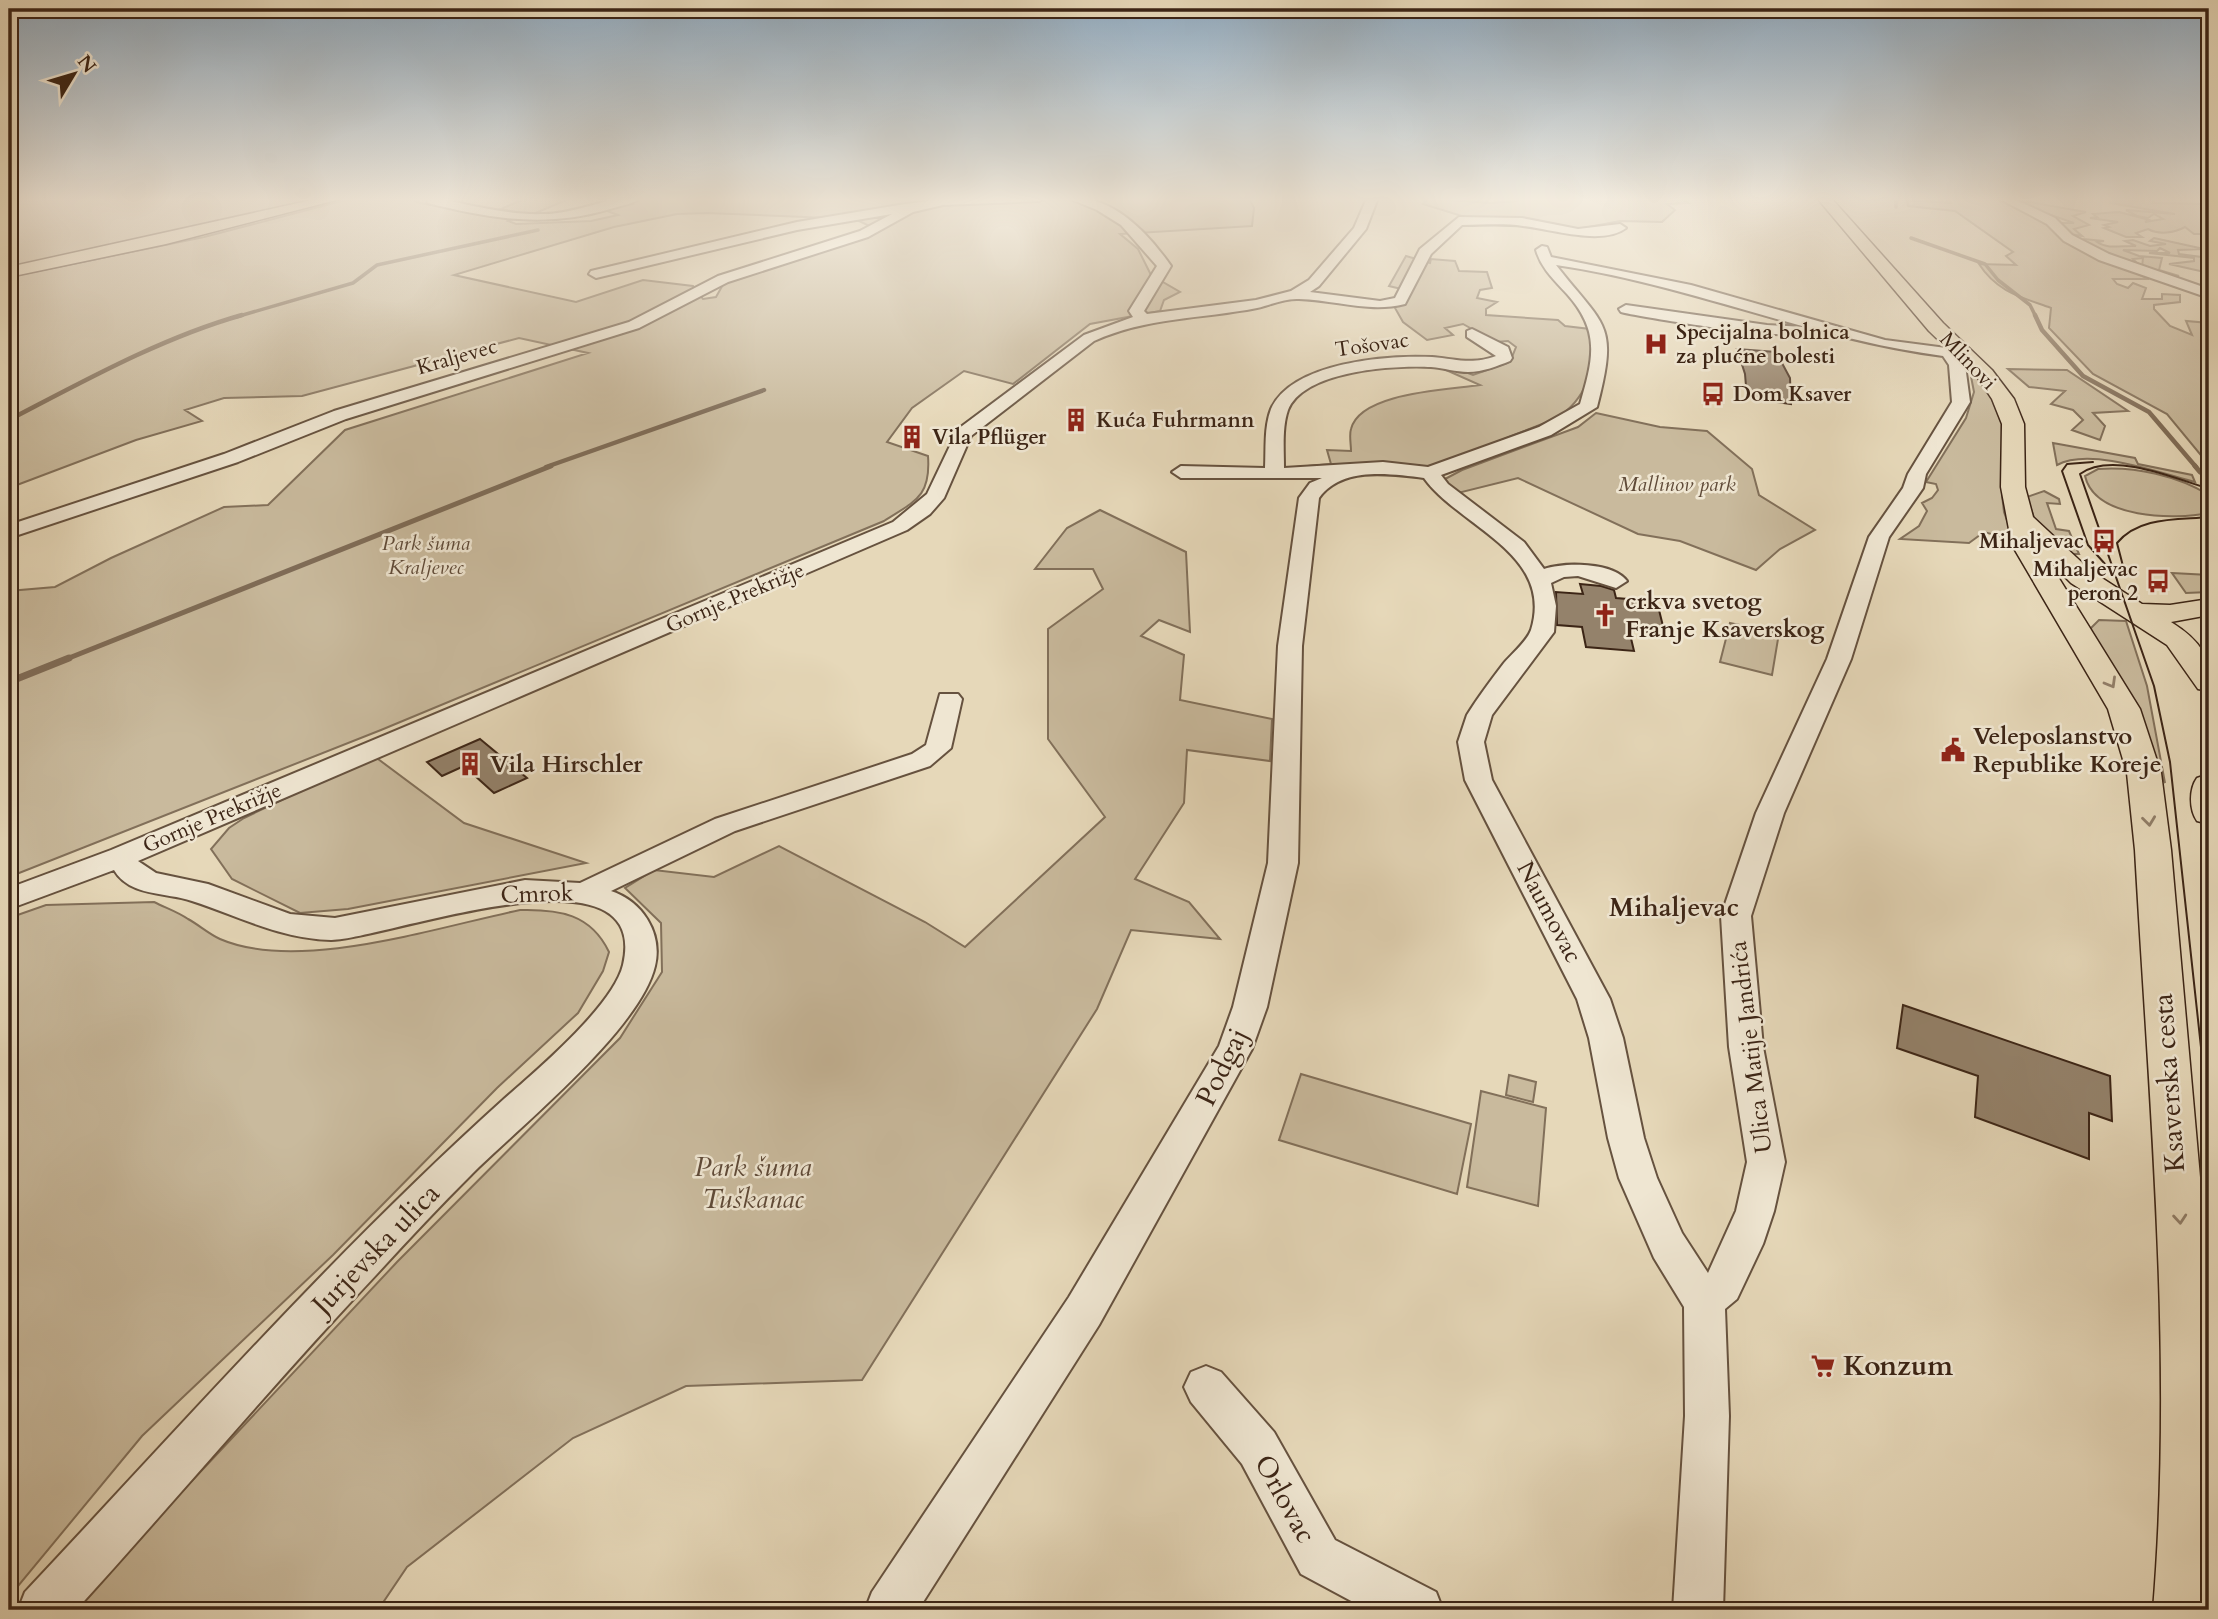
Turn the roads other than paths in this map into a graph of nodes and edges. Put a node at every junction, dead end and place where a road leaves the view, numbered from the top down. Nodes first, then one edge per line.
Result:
1 (740, 274) edge
2 (1159, 274) edge
3 (1322, 274) edge
4 (1414, 274) edge
5 (1563, 274) edge
6 (1623, 274) edge
7 (1889, 274) edge
8 (2151, 274) edge
9 (1296, 294) junction
10 (2209, 294) edge
11 (1626, 309) dead end
12 (1143, 319) junction
13 (1472, 334) dead end
14 (1859, 336) junction
15 (1356, 469) junction
16 (1181, 472) dead end
17 (1430, 473) junction
18 (1277, 474) junction
19 (2021, 520) junction
20 (9, 532) edge
21 (1512, 542) junction
22 (1584, 569) junction
23 (1541, 580) junction
24 (1616, 581) dead end
25 (2047, 582) junction
26 (2209, 607) edge
27 (2120, 610) junction
28 (2075, 625) junction
29 (2209, 660) edge
30 (2209, 682) edge
31 (949, 699) dead end
32 (2209, 785) edge
33 (2209, 813) edge
34 (121, 856) junction
35 (584, 893) junction
36 (9, 899) edge
37 (1704, 1301) junction
38 (1206, 1387) dead end
39 (43, 1610) edge
40 (890, 1610) edge
41 (1418, 1610) edge
42 (1698, 1610) edge
43 (2184, 1610) edge

1 - 20 street, Kraljevec
2 - 12 street
3 - 9 street, Gornje Prekrižje
4 - 9 street, Gornje Prekrižje
5 - 17 street
6 - 14 street
7 - 19 main road, Mlinovi
8 - 10 street
9 - 12 street, Gornje Prekrižje
11 - 14 street
12 - 34 street, Gornje Prekrižje
13 - 18 street, Tošovac
14 - 37 street, Ulica Matije Jandrića
15 - 17 street
15 - 18 street
15 - 40 street, Podgaj
16 - 18 street
17 - 21 street
19 - 25 main road, Mlinovi
19 - 27 main road
21 - 22 street
21 - 23 street
22 - 23 street
22 - 24 street
23 - 37 street, Naumovac
25 - 27 main road
25 - 28 main road, Ksaverska cesta
26 - 27 main road
26 - 29 main road
27 - 28 main road
27 - 30 main road
28 -> 43 main road, Ksaverska cesta
31 - 35 street, Cmrok
32 - 33 main road
34 - 35 street, Cmrok
34 - 36 street, Gornje Prekrižje
35 - 39 street, Jurjevska ulica
37 - 42 street
38 - 41 street, Orlovac

